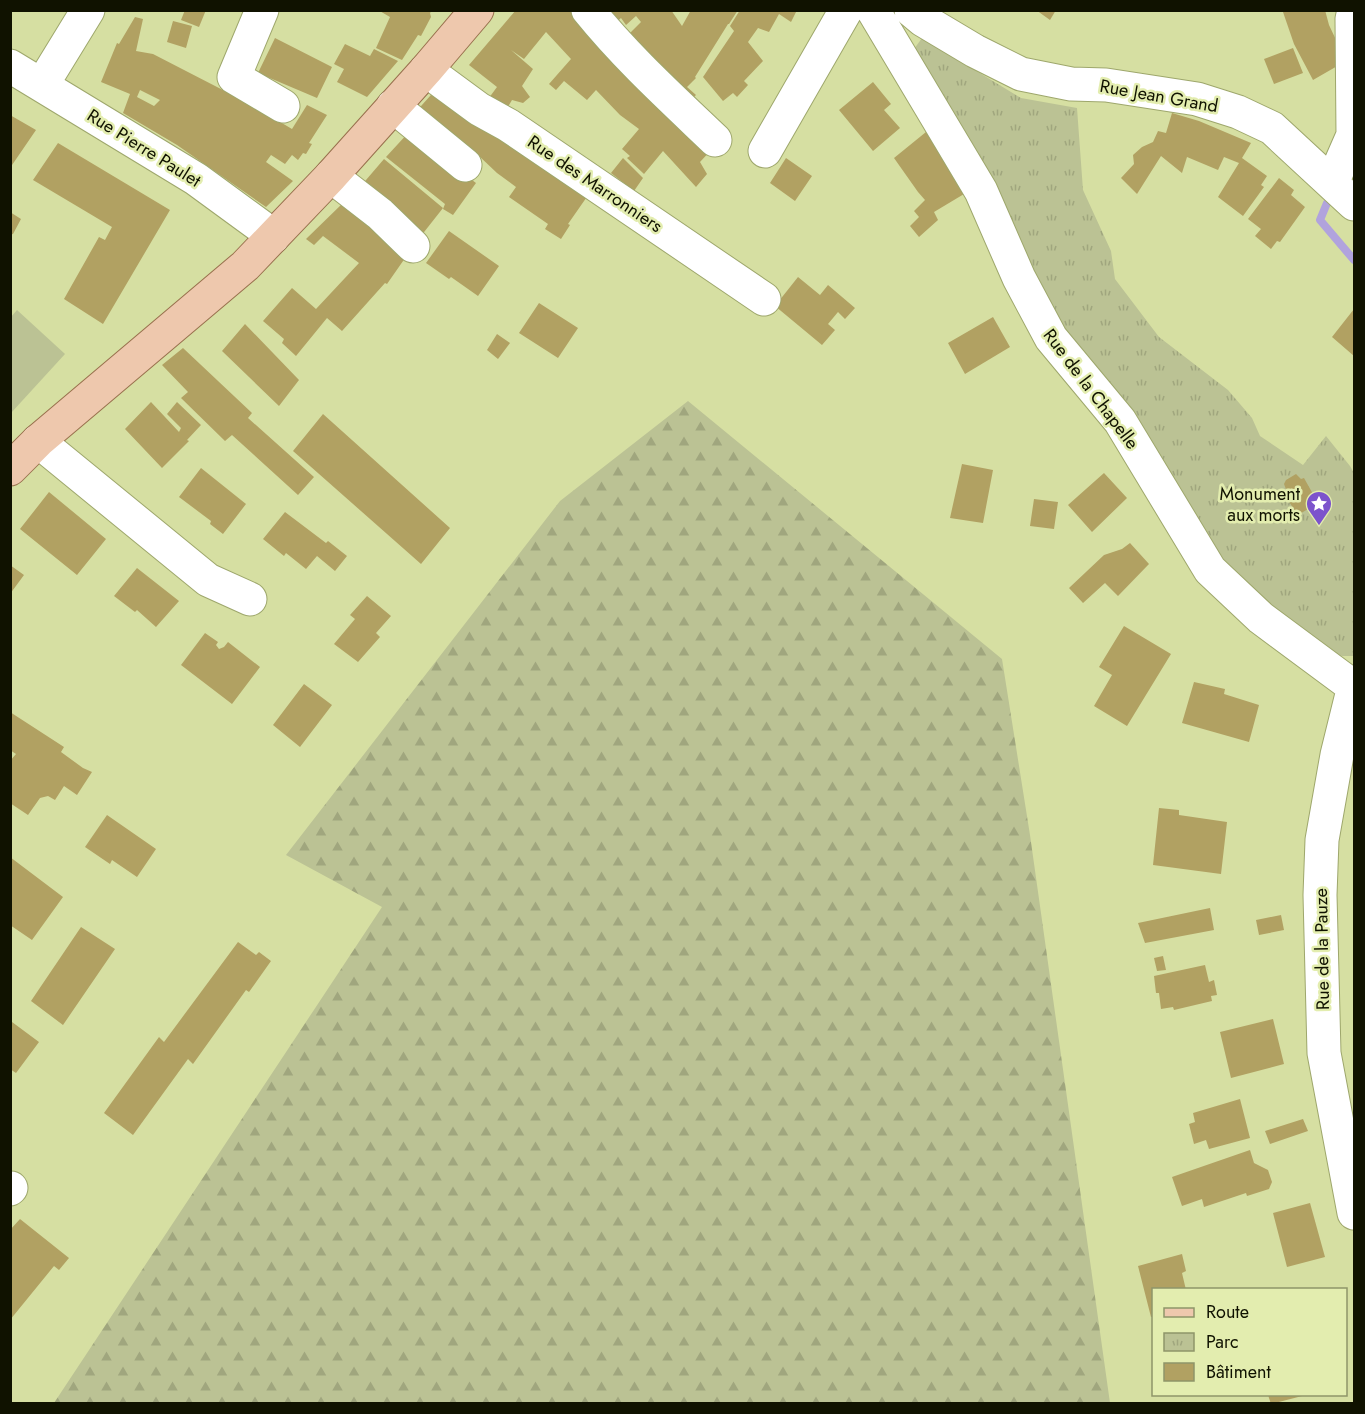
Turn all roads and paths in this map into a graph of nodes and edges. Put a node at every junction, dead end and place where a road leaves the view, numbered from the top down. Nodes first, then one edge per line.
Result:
1 (88, 10) edge
2 (262, 10) edge
3 (477, 10) edge
4 (588, 10) edge
5 (846, 10) edge
6 (852, 10) edge
7 (871, 10) edge
8 (911, 10) edge
9 (1354, 10) edge
10 (10, 66) edge
11 (426, 70) junction
12 (42, 85) junction
13 (283, 106) dead end
14 (393, 106) junction
15 (715, 140) dead end
16 (765, 151) dead end
17 (465, 165) dead end
18 (331, 176) junction
19 (1343, 194) edge
20 (273, 237) junction
21 (413, 246) dead end
22 (764, 299) dead end
23 (38, 441) junction
24 (10, 469) edge
25 (250, 599) dead end
26 (1354, 686) edge
27 (1354, 1214) edge

1 - 12 street
2 - 13 street
3 - 11 main road
4 - 15 street
5 - 16 street
6 - 7 street
7 - 26 street, Rue de la Chapelle
8 - 19 street, Rue Jean Grand
9 - 19 street
10 - 12 street, Rue Pierre Paulet
11 - 14 main road
11 - 22 street, Rue des Marronniers
12 - 20 street, Rue Pierre Paulet
14 - 17 street
14 - 18 main road
18 - 20 main road
18 - 21 street
20 - 23 main road
23 - 24 main road
23 - 25 street
26 - 27 street, Rue de la Pauze

